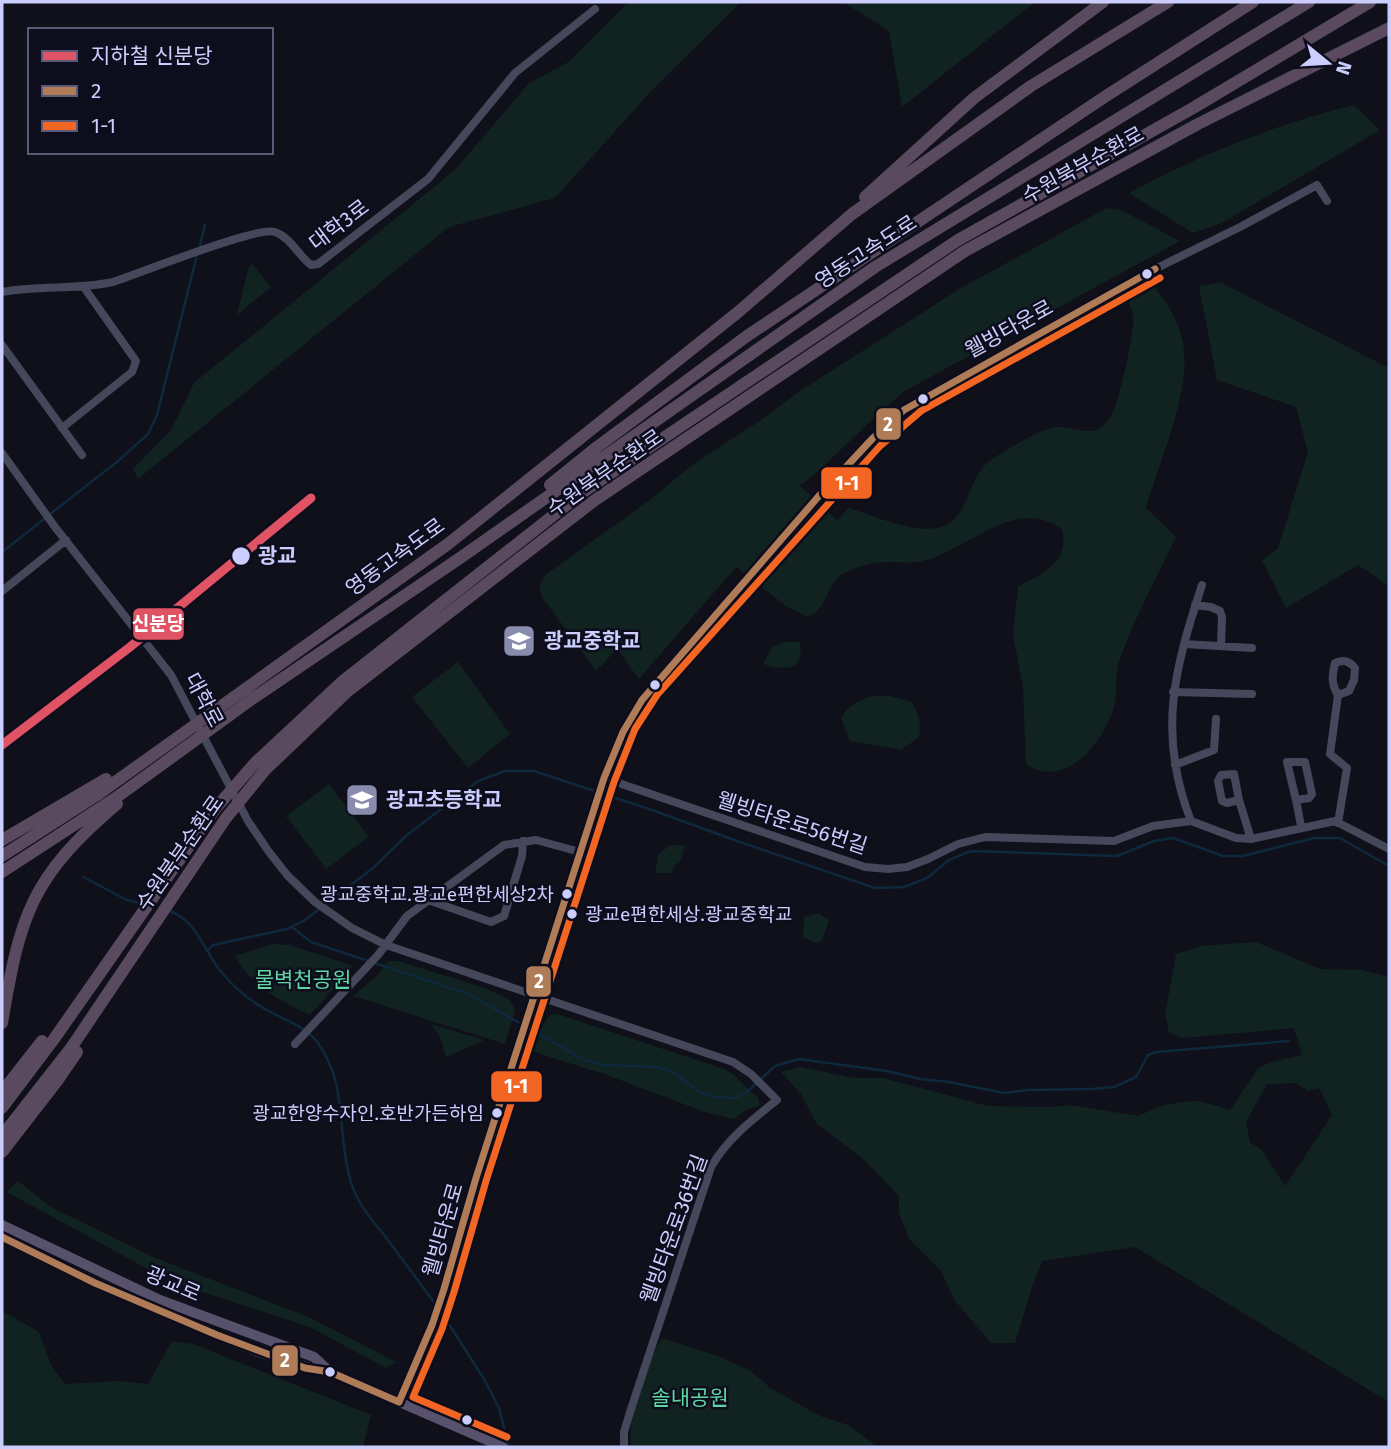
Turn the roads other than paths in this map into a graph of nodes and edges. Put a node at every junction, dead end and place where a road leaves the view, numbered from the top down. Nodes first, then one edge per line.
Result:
1 (1103, 2) edge
2 (1168, 2) edge
3 (1254, 2) edge
4 (1309, 2) edge
5 (1370, 2) edge
6 (595, 9) dead end
7 (1389, 28) edge
8 (1326, 201) dead end
9 (793, 265) junction
10 (83, 286) junction
11 (2, 292) edge
12 (2, 345) edge
13 (62, 428) junction
14 (2, 453) edge
15 (82, 455) dead end
16 (818, 497) tunnel mouth
17 (66, 540) junction
18 (460, 558) junction
19 (744, 581) tunnel mouth
20 (1202, 585) dead end
21 (2, 591) edge
22 (1195, 606) junction
23 (1184, 644) junction
24 (1221, 646) junction
25 (1252, 648) dead end
26 (1173, 692) junction
27 (1252, 694) dead end
28 (1338, 695) dead end
29 (1216, 719) dead end
30 (167, 744) junction
31 (176, 754) junction
32 (1175, 765) junction
33 (260, 767) junction
34 (602, 783) junction
35 (1239, 800) dead end
36 (1296, 800) junction
37 (1191, 821) junction
38 (1338, 823) junction
39 (1301, 827) junction
40 (2, 839) edge
41 (1251, 839) junction
42 (523, 841) junction
43 (1389, 849) edge
44 (580, 852) junction
45 (2, 856) edge
46 (2, 872) edge
47 (428, 900) junction
48 (130, 932) junction
49 (147, 935) junction
50 (386, 945) junction
51 (535, 994) junction
52 (2, 1023) edge
53 (295, 1044) dead end
54 (2, 1092) edge
55 (2, 1108) edge
56 (2, 1136) edge
57 (2, 1152) edge
58 (2, 1225) edge
59 (2, 1237) edge
60 (330, 1372) junction
61 (399, 1402) junction
62 (500, 1446) edge
63 (624, 1447) edge

1 - 9 highway, 영동고속도로
2 - 9 highway, 영동고속도로
3 - 18 highway, 영동고속도로
4 - 18 highway, 영동고속도로
5 - 33 highway, 수원북부순환로
6 - 10 street, 대학3로
7 - 33 highway, 수원북부순환로
8 - 16 street, 웰빙타운로
9 - 30 highway, 영동고속도로
10 - 11 street, 대학3로
10 - 13 street
12 - 13 street
13 - 15 street
14 - 17 street, 대학로
17 - 21 street
17 - 50 street, 대학로
18 - 31 highway, 영동고속도로
19 - 34 street, 웰빙타운로
20 - 22 street
22 - 23 street
22 - 24 street
23 - 24 street
23 - 26 street
24 - 25 street
26 - 27 street
26 - 32 street
28 - 38 street
29 - 32 street
30 - 40 highway
30 - 45 highway, 영동고속도로
31 - 46 highway, 영동고속도로
31 - 52 highway
32 - 37 street
33 - 48 highway, 수원북부순환로
33 - 49 highway, 수원북부순환로
34 - 37 street, 웰빙타운로56번길
34 - 44 street, 웰빙타운로
35 - 41 street
36 - 36 street
36 - 39 street
37 - 41 street, 웰빙타운로56번길
38 - 39 street, 웰빙타운로56번길
38 - 43 street
39 - 41 street, 웰빙타운로56번길
42 - 44 street
42 - 47 street
42 - 47 street
44 - 51 street, 웰빙타운로
47 - 50 street
48 - 54 highway
48 - 55 highway, 수원북부순환로
49 - 56 highway, 수원북부순환로
49 - 57 highway
50 - 51 street, 대학로
50 - 53 street
51 - 61 street, 웰빙타운로
51 - 63 street, 웰빙타운로36번길
58 - 60 main road, 광교로
59 - 60 main road, 광교로
60 - 61 main road, 광교로
61 - 62 main road, 광교로

